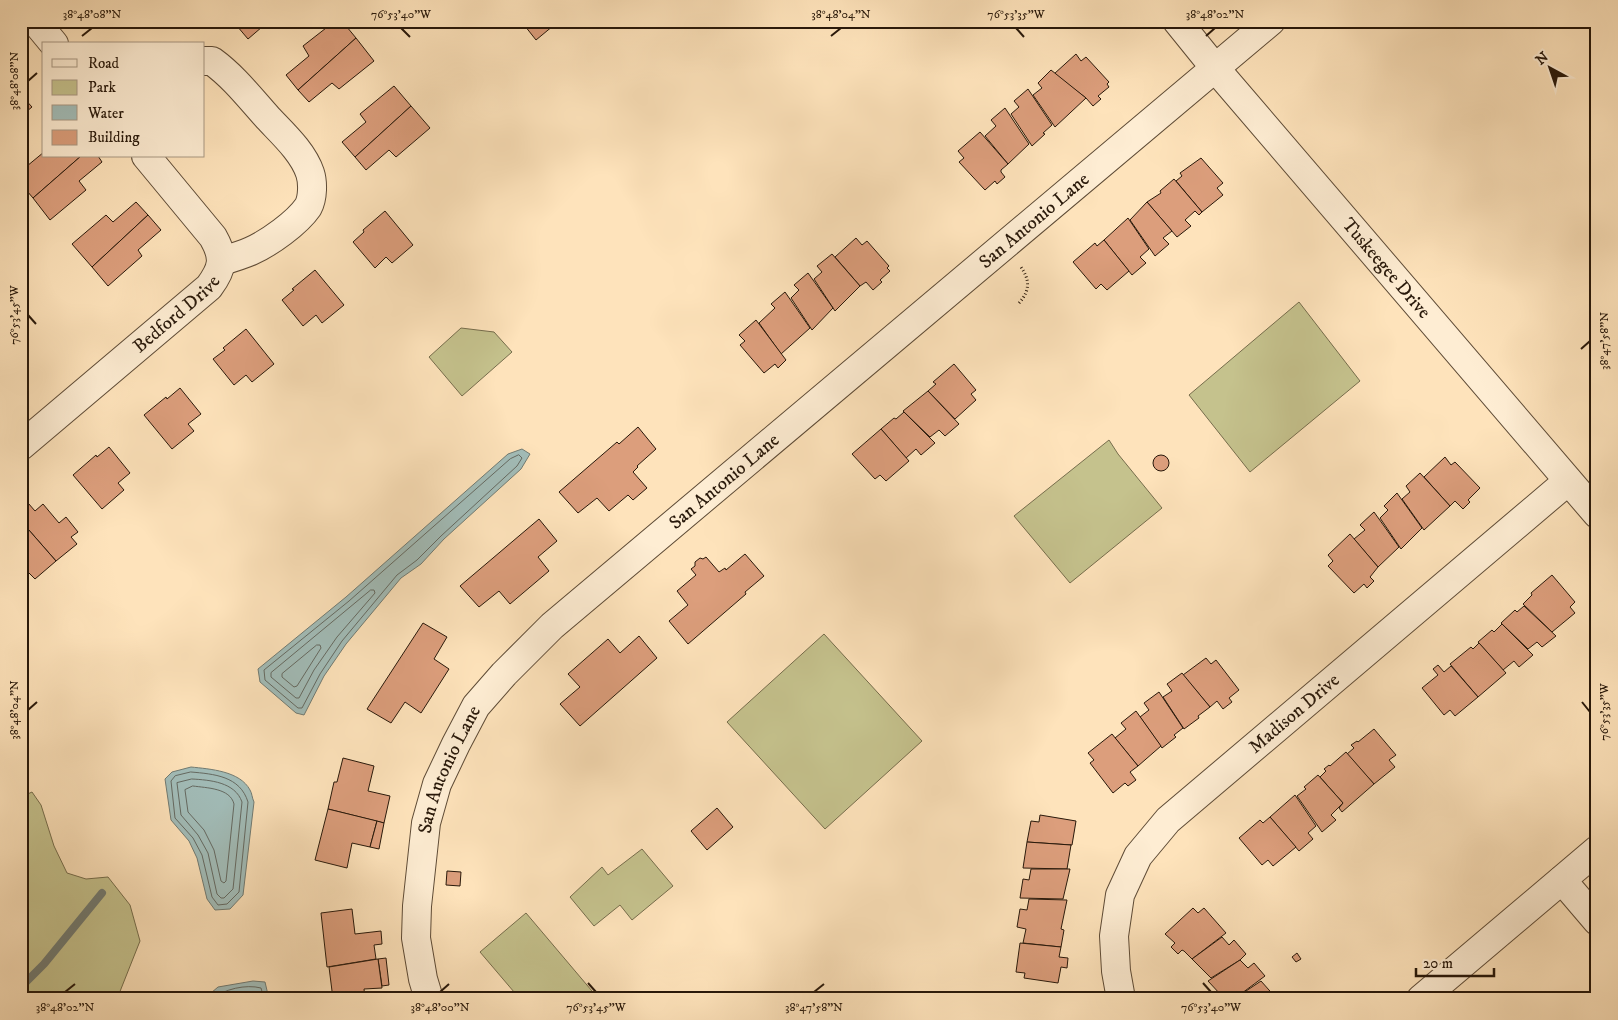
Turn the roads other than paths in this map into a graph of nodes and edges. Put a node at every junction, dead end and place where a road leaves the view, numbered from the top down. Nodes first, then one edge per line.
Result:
1 (35, 21) edge
2 (1178, 21) edge
3 (1271, 21) edge
4 (52, 42) edge
5 (205, 61) edge
6 (1215, 68) junction
7 (148, 158) edge
8 (222, 261) junction
9 (21, 446) edge
10 (1568, 480) junction
11 (1597, 514) edge
12 (1597, 850) edge
13 (1562, 880) junction
14 (1597, 921) edge
15 (429, 999) edge
16 (1121, 999) edge
17 (1421, 999) edge

1 - 4 street
2 - 6 street, Tuskeegee Drive
3 - 6 street, San Antonio Lane
5 - 8 street
6 - 10 street, Tuskeegee Drive
6 - 15 street, San Antonio Lane
7 - 8 street, Bedford Drive
8 - 9 street, Bedford Drive
10 - 11 street, Tuskeegee Drive
10 - 16 street, Madison Drive
12 - 13 street
13 - 14 street
13 - 17 street

